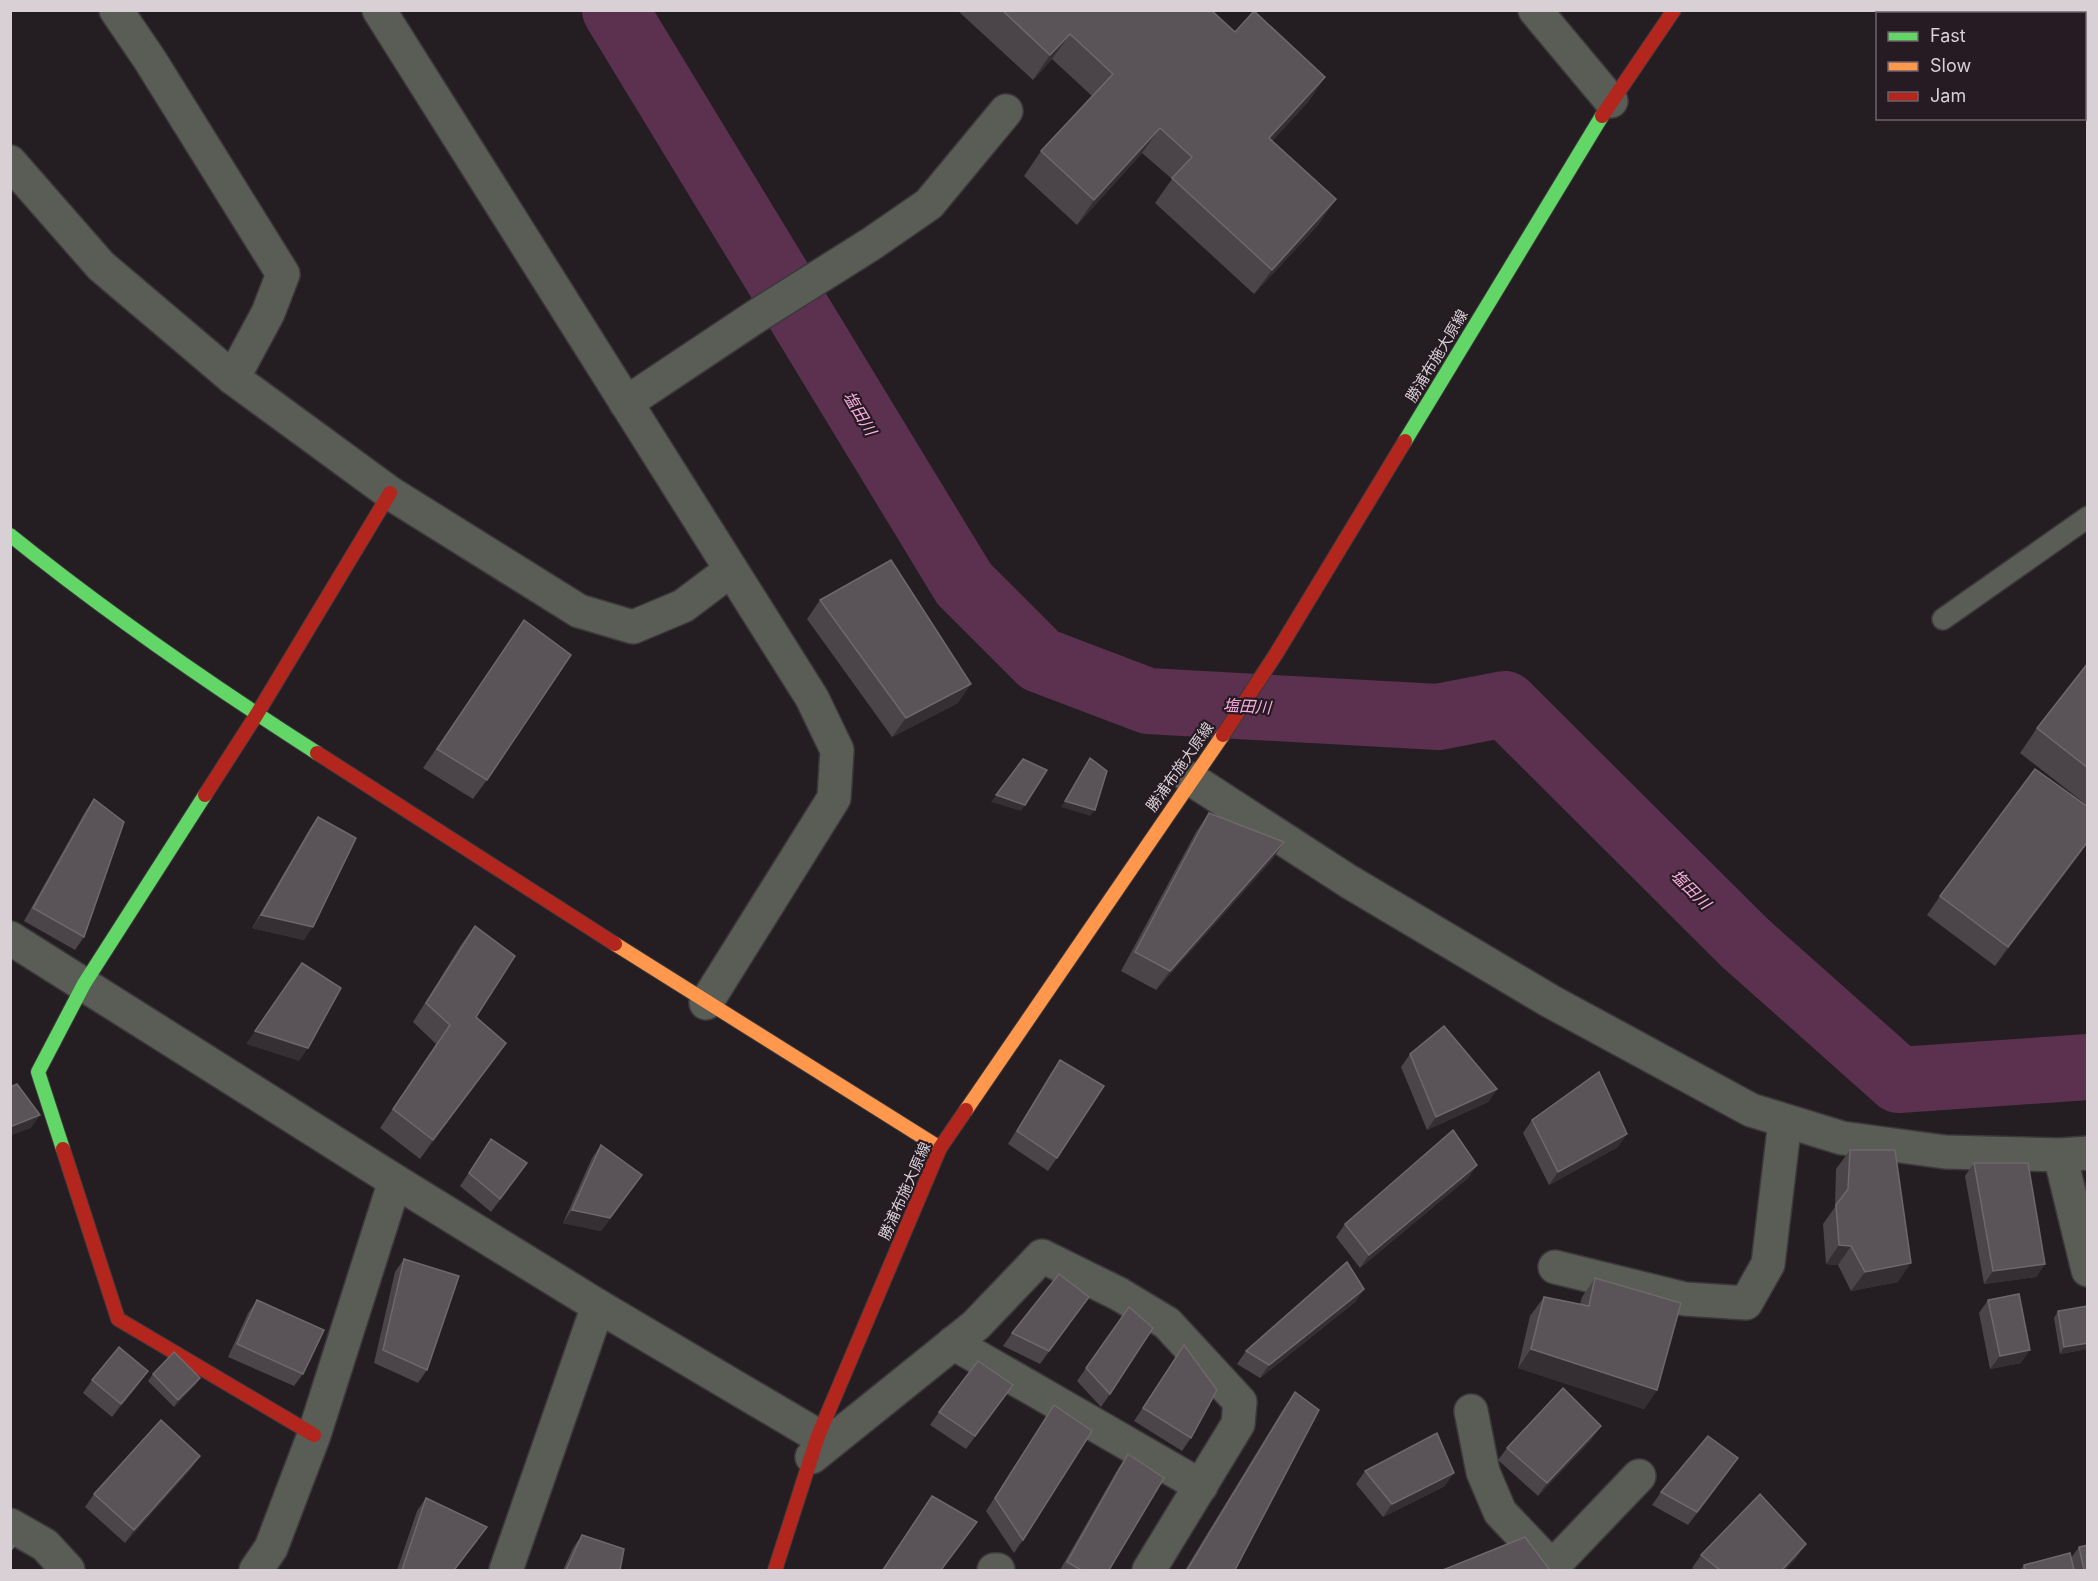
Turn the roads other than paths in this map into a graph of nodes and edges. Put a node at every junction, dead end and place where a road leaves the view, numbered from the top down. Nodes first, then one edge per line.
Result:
1 (116, 10) edge
2 (379, 10) edge
3 (1535, 10) edge
4 (1674, 10) edge
5 (1611, 101) junction
6 (1006, 111) dead end
7 (10, 162) edge
8 (233, 378) junction
9 (626, 403) junction
10 (390, 493) junction
11 (2088, 517) edge
12 (10, 535) edge
13 (731, 570) junction
14 (1943, 619) dead end
15 (257, 714) junction
16 (1200, 768) junction
17 (10, 938) edge
18 (84, 984) junction
19 (706, 1003) junction
20 (1785, 1121) junction
21 (940, 1148) junction
22 (2074, 1154) edge
23 (395, 1181) junction
24 (1556, 1267) dead end
25 (2088, 1270) edge
26 (598, 1306) junction
27 (953, 1343) junction
28 (1471, 1411) dead end
29 (314, 1435) junction
30 (815, 1447) junction
31 (1639, 1476) dead end
32 (1201, 1486) junction
33 (10, 1525) edge
34 (1554, 1569) edge
35 (68, 1570) edge
36 (256, 1570) edge
37 (506, 1570) edge
38 (775, 1570) edge
39 (1149, 1570) edge

1 - 8 street
2 - 9 street
3 - 5 street
4 - 5 street, 勝浦布施大原線
5 - 16 street, 勝浦布施大原線
6 - 9 street
7 - 8 street
8 - 10 street
9 - 13 street
10 - 13 street
10 - 15 street
11 - 14 lane
12 - 15 street
13 - 19 street
15 - 18 street
15 - 19 street
16 - 20 street
16 - 21 street, 勝浦布施大原線
17 - 18 street
18 - 23 street
18 - 29 street
19 - 21 street
20 - 22 street
20 - 24 street
21 - 30 street, 勝浦布施大原線
22 - 25 street
23 - 26 street
23 - 29 street
26 - 30 street
26 - 37 street
27 - 30 street
27 - 32 street
27 - 32 street
28 - 34 street
29 - 36 street
30 - 38 street, 勝浦布施大原線
31 - 34 street
32 - 39 street
33 - 35 street

